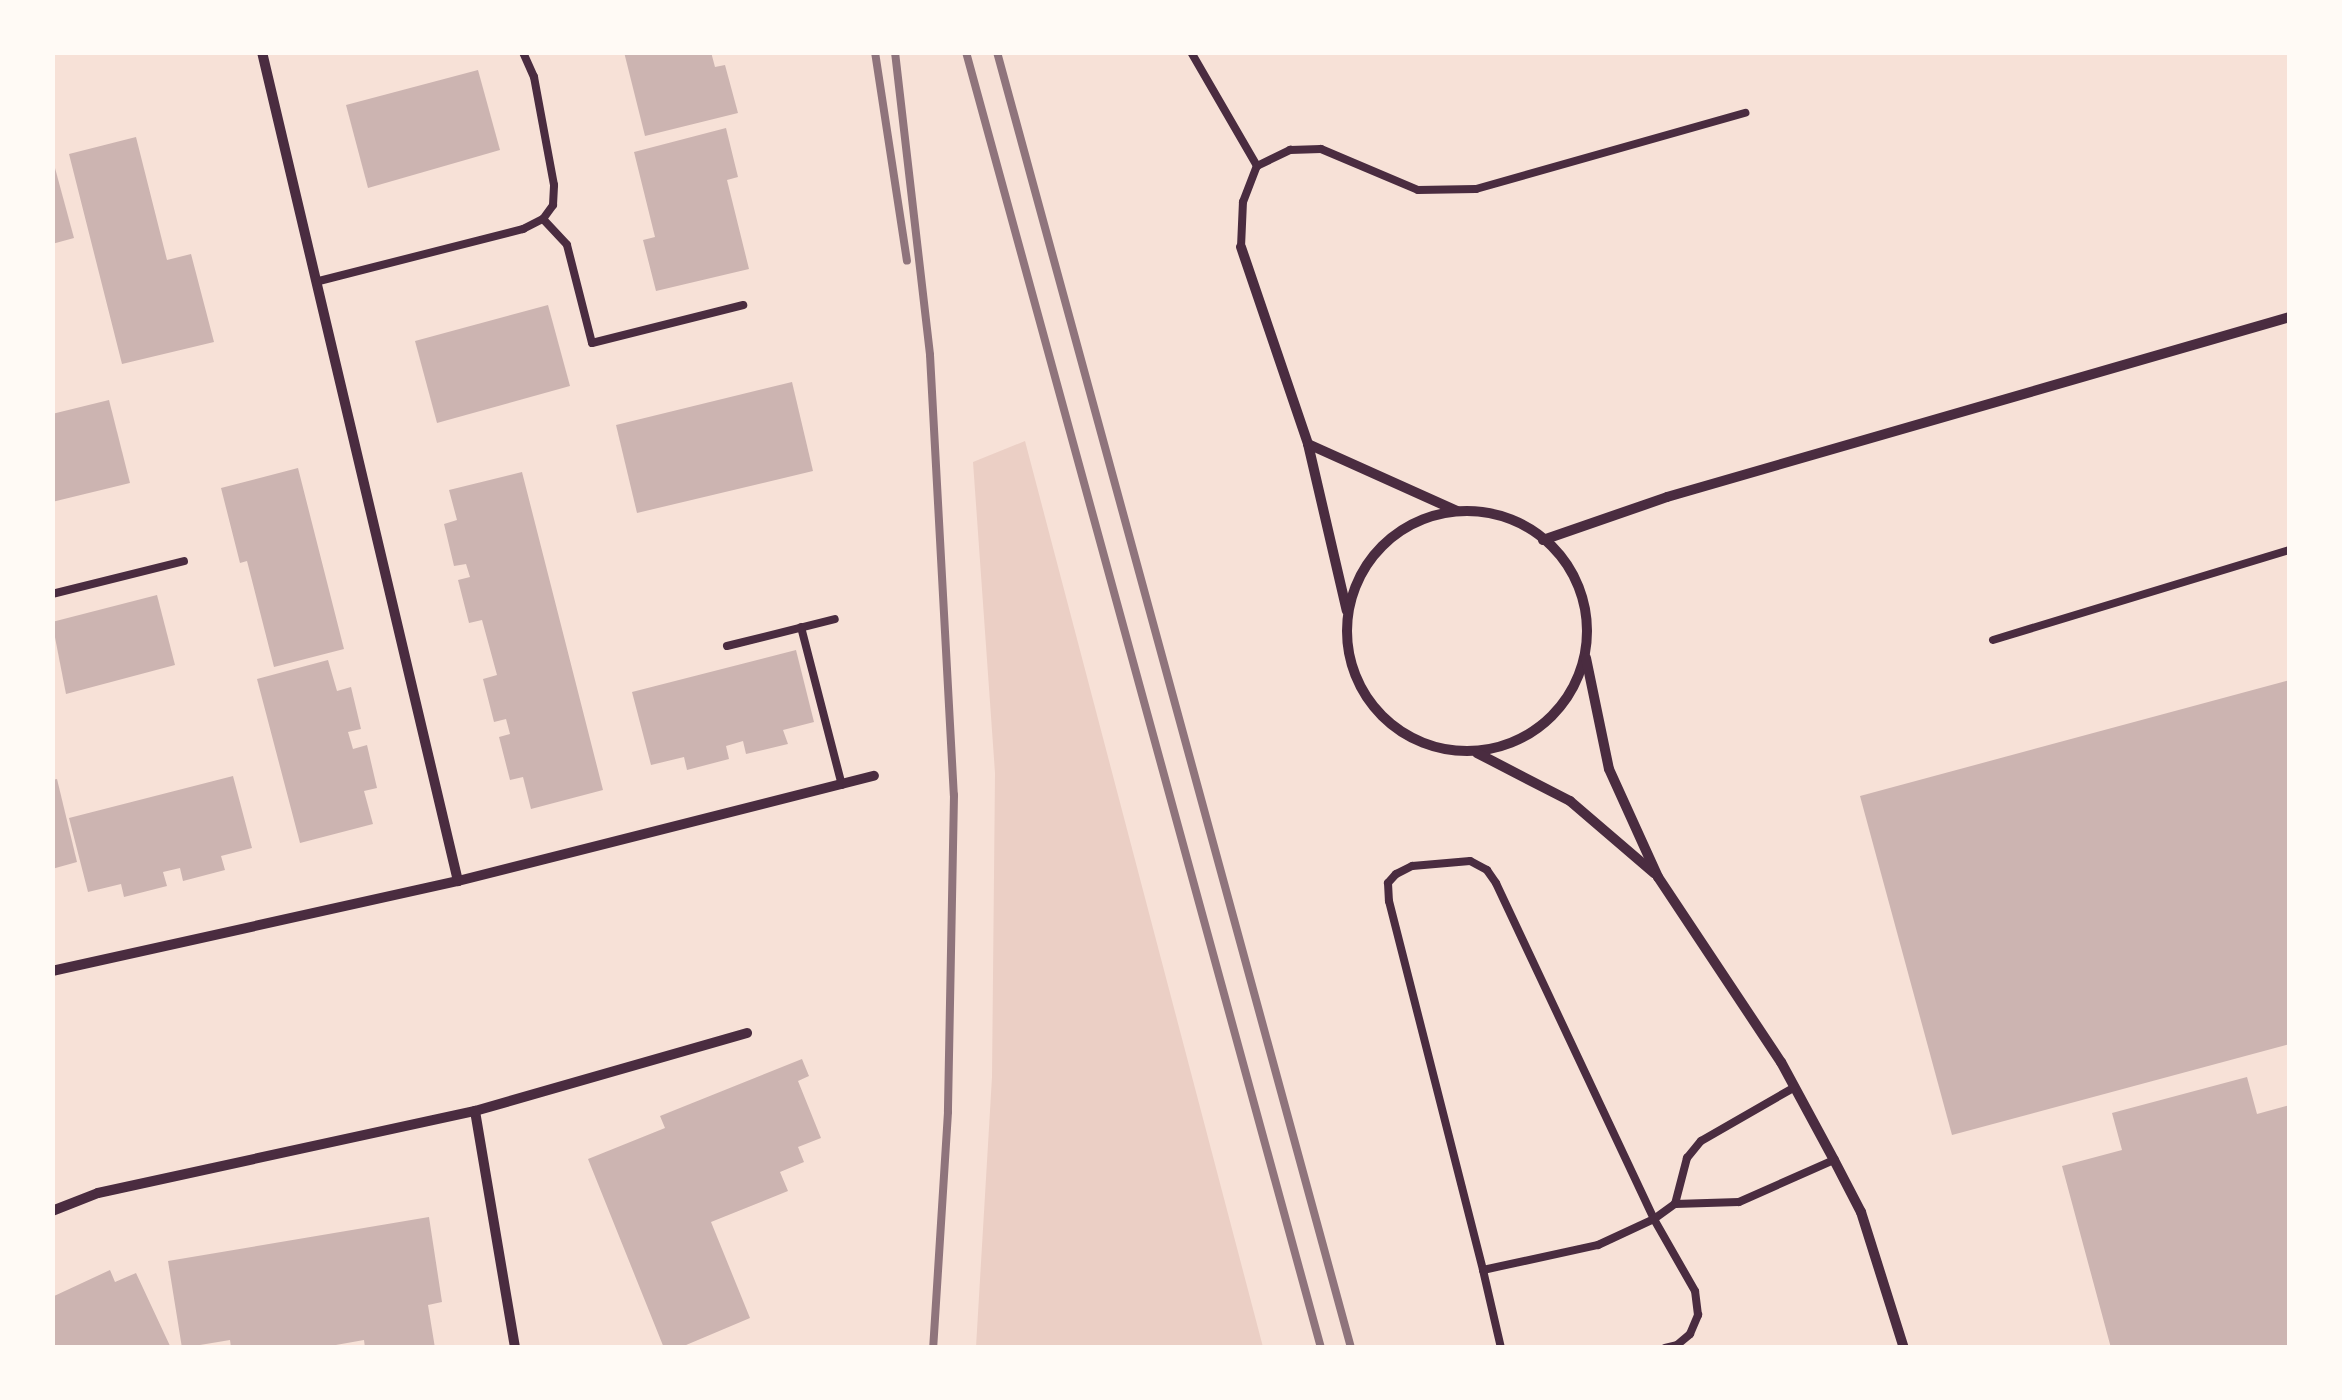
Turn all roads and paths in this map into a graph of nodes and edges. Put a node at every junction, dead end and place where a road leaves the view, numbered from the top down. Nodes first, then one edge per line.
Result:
1 (262, 52) edge
2 (522, 52) edge
3 (1192, 52) edge
4 (1744, 113) dead end
5 (1257, 166) junction
6 (544, 219) junction
7 (1241, 247) joint
8 (319, 281) junction
9 (742, 305) dead end
10 (2290, 317) edge
11 (1308, 444) junction
12 (1457, 511) junction
13 (1543, 540) junction
14 (2290, 550) edge
15 (184, 561) dead end
16 (52, 594) edge
17 (1348, 612) junction
18 (836, 618) dead end
19 (802, 627) junction
20 (1993, 640) dead end
21 (727, 646) dead end
22 (1586, 658) junction
23 (1477, 753) junction
24 (874, 776) dead end
25 (842, 785) junction
26 (1658, 877) junction
27 (458, 880) junction
28 (52, 972) edge
29 (747, 1033) dead end
30 (1795, 1087) junction
31 (475, 1112) junction
32 (1834, 1160) junction
33 (1675, 1204) junction
34 (52, 1211) edge
35 (1654, 1219) junction
36 (1483, 1270) junction
37 (515, 1348) edge
38 (1501, 1348) edge
39 (1665, 1348) edge
40 (1904, 1348) edge

1 - 8 street
2 - 6 lane
3 - 5 lane
4 - 5 lane
5 - 7 lane
6 - 8 lane
6 - 9 lane
7 - 11 street
8 - 27 street
10 - 13 street
11 - 12 street
11 - 17 street
12 - 13 street
12 - 17 street
13 - 22 street
14 - 20 lane
15 - 16 lane
17 - 23 street
18 - 19 lane
19 - 21 lane
19 - 25 lane
22 - 23 street
22 - 26 street
23 - 26 street
24 - 25 street
25 - 27 street
26 - 30 street
27 - 28 street
29 - 31 street
30 - 32 street
30 - 33 lane
31 - 34 street
31 - 37 street
32 - 33 lane
32 - 40 street
33 - 35 lane
35 - 36 lane
35 - 36 lane
35 - 39 lane
36 - 38 lane

